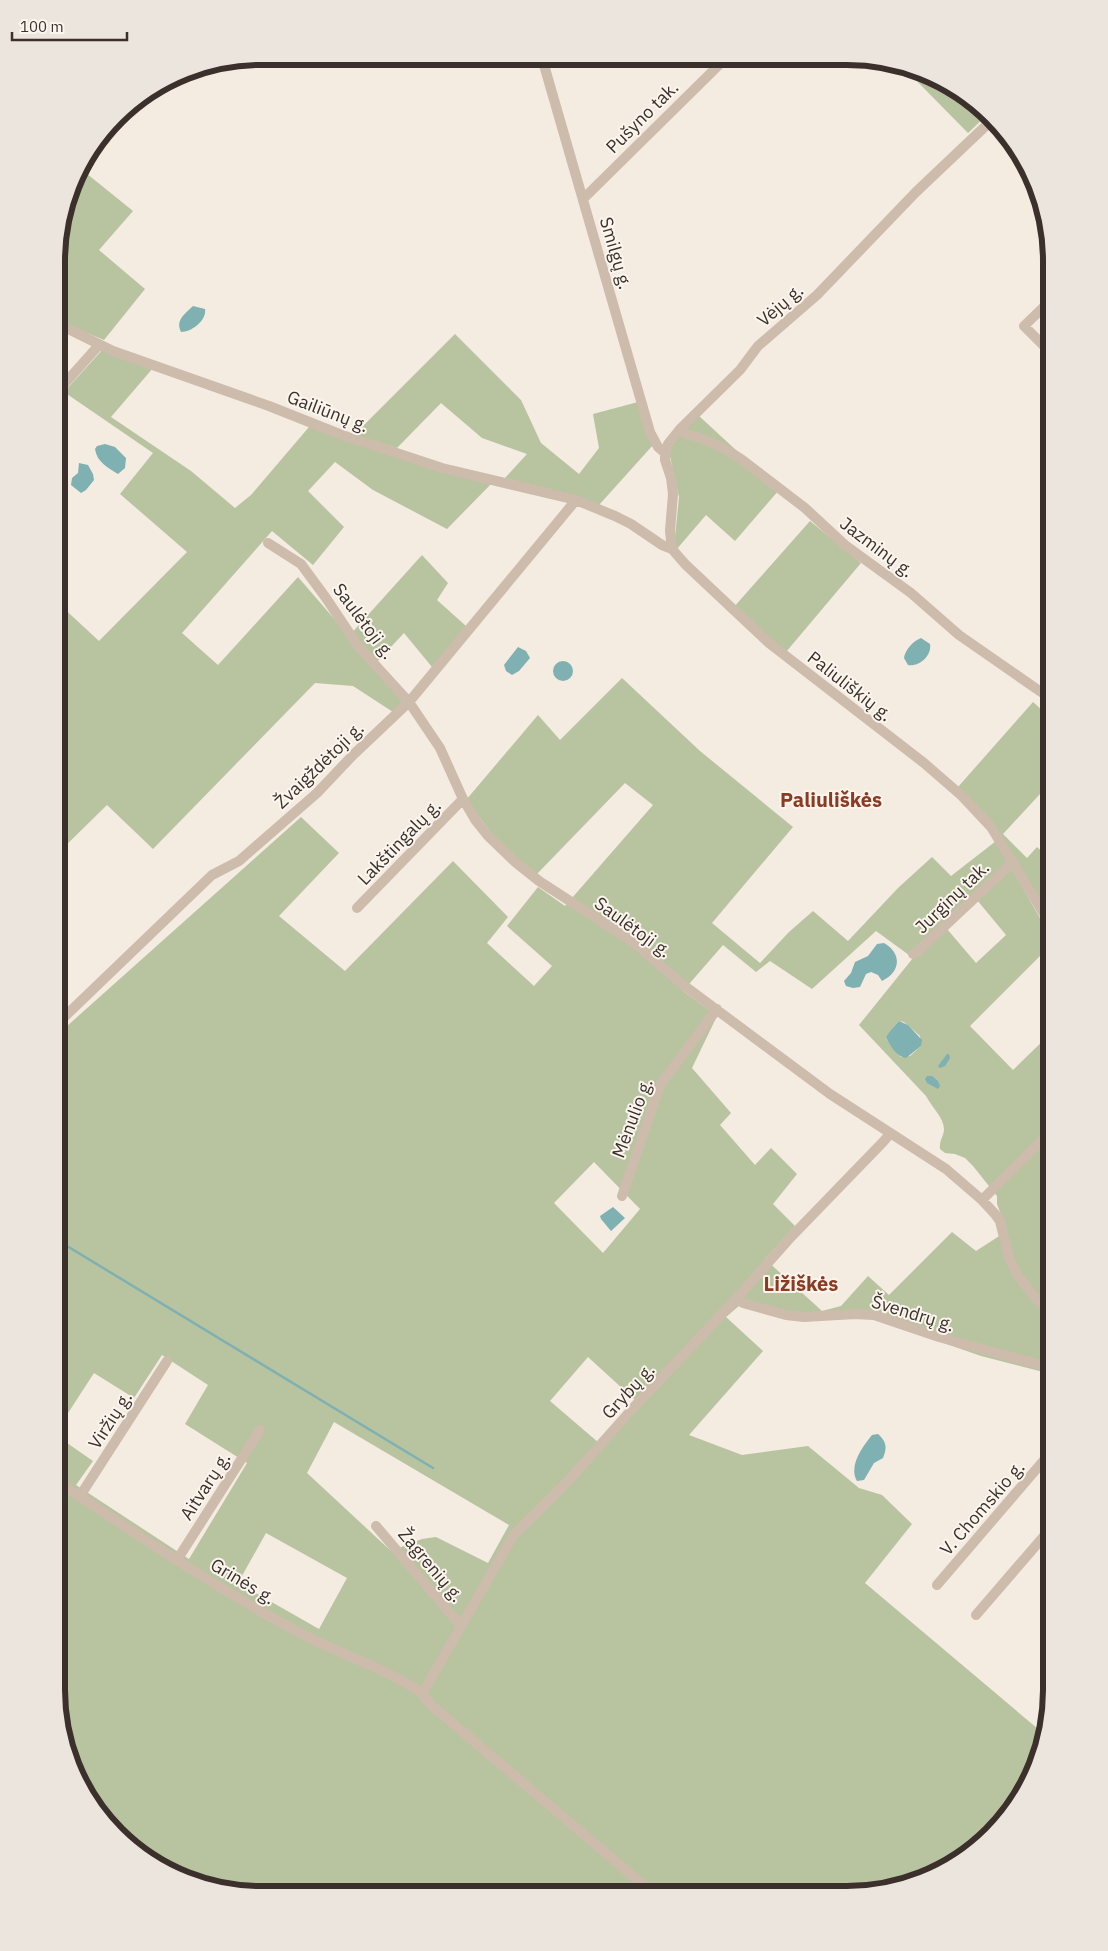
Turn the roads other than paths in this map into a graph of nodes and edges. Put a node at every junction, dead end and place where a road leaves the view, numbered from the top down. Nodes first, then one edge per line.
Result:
1 (544, 65) edge
2 (718, 65) edge
3 (987, 124) edge
4 (583, 199) junction
5 (1043, 308) edge
6 (65, 327) edge
7 (99, 344) junction
8 (1043, 345) edge
9 (65, 383) edge
10 (680, 430) junction
11 (665, 453) junction
12 (576, 500) junction
13 (593, 507) joint
14 (268, 543) dead end
15 (672, 550) junction
16 (1043, 693) edge
17 (409, 702) junction
18 (464, 799) junction
19 (1013, 862) junction
20 (357, 908) dead end
21 (1043, 912) edge
22 (913, 954) dead end
23 (717, 1009) junction
24 (65, 1016) edge
25 (890, 1134) junction
26 (1043, 1140) edge
27 (622, 1196) dead end
28 (982, 1200) junction
29 (736, 1299) junction
30 (1043, 1305) edge
31 (167, 1361) dead end
32 (1043, 1366) edge
33 (260, 1430) dead end
34 (1043, 1461) edge
35 (65, 1486) edge
36 (80, 1496) junction
37 (376, 1526) dead end
38 (1043, 1537) edge
39 (177, 1560) junction
40 (937, 1585) dead end
41 (976, 1616) dead end
42 (461, 1626) junction
43 (422, 1694) junction
44 (645, 1886) edge

1 - 4 street, Smilgų g.
2 - 4 street, Pušyno tak.
3 - 10 street, Vėjų g.
4 - 11 street, Smilgų g.
5 - 8 street
6 - 7 street, Gailiūnų g.
7 - 9 street
7 - 12 street, Gailiūnų g.
10 - 11 street, Vėjų g.
10 - 16 street, Jazminų g.
11 - 15 street
12 - 13 street, Gailiūnų g.
12 - 17 street, Žvaigždėtoji g.
13 - 15 street, Paliuliškių g.
14 - 17 street, Saulėtoji g.
15 - 19 street, Paliuliškių g.
17 - 18 street, Saulėtoji g.
17 - 24 street, Žvaigždėtoji g.
18 - 20 street, Lakštingalų g.
18 - 23 street, Saulėtoji g.
19 - 21 street, Paliuliškių g.
19 - 22 street, Jurginų tak.
23 - 25 street, Saulėtoji g.
23 - 27 street, Mėnulio g.
25 - 28 street, Saulėtoji g.
25 - 29 street, Grybų g.
26 - 28 street
28 - 30 street, Saulėtoji g.
29 - 32 street, Švendrų g.
29 - 42 street, Grybų g.
31 - 36 street, Viržių g.
33 - 39 street, Aitvarų g.
34 - 40 street, V. Chomskio g.
35 - 36 street, Grinės g.
36 - 39 street, Grinės g.
37 - 42 street, Žagrenių g.
38 - 41 street
39 - 43 street, Grinės g.
42 - 43 street, Grybų g.
43 - 44 street, Grinės g.

